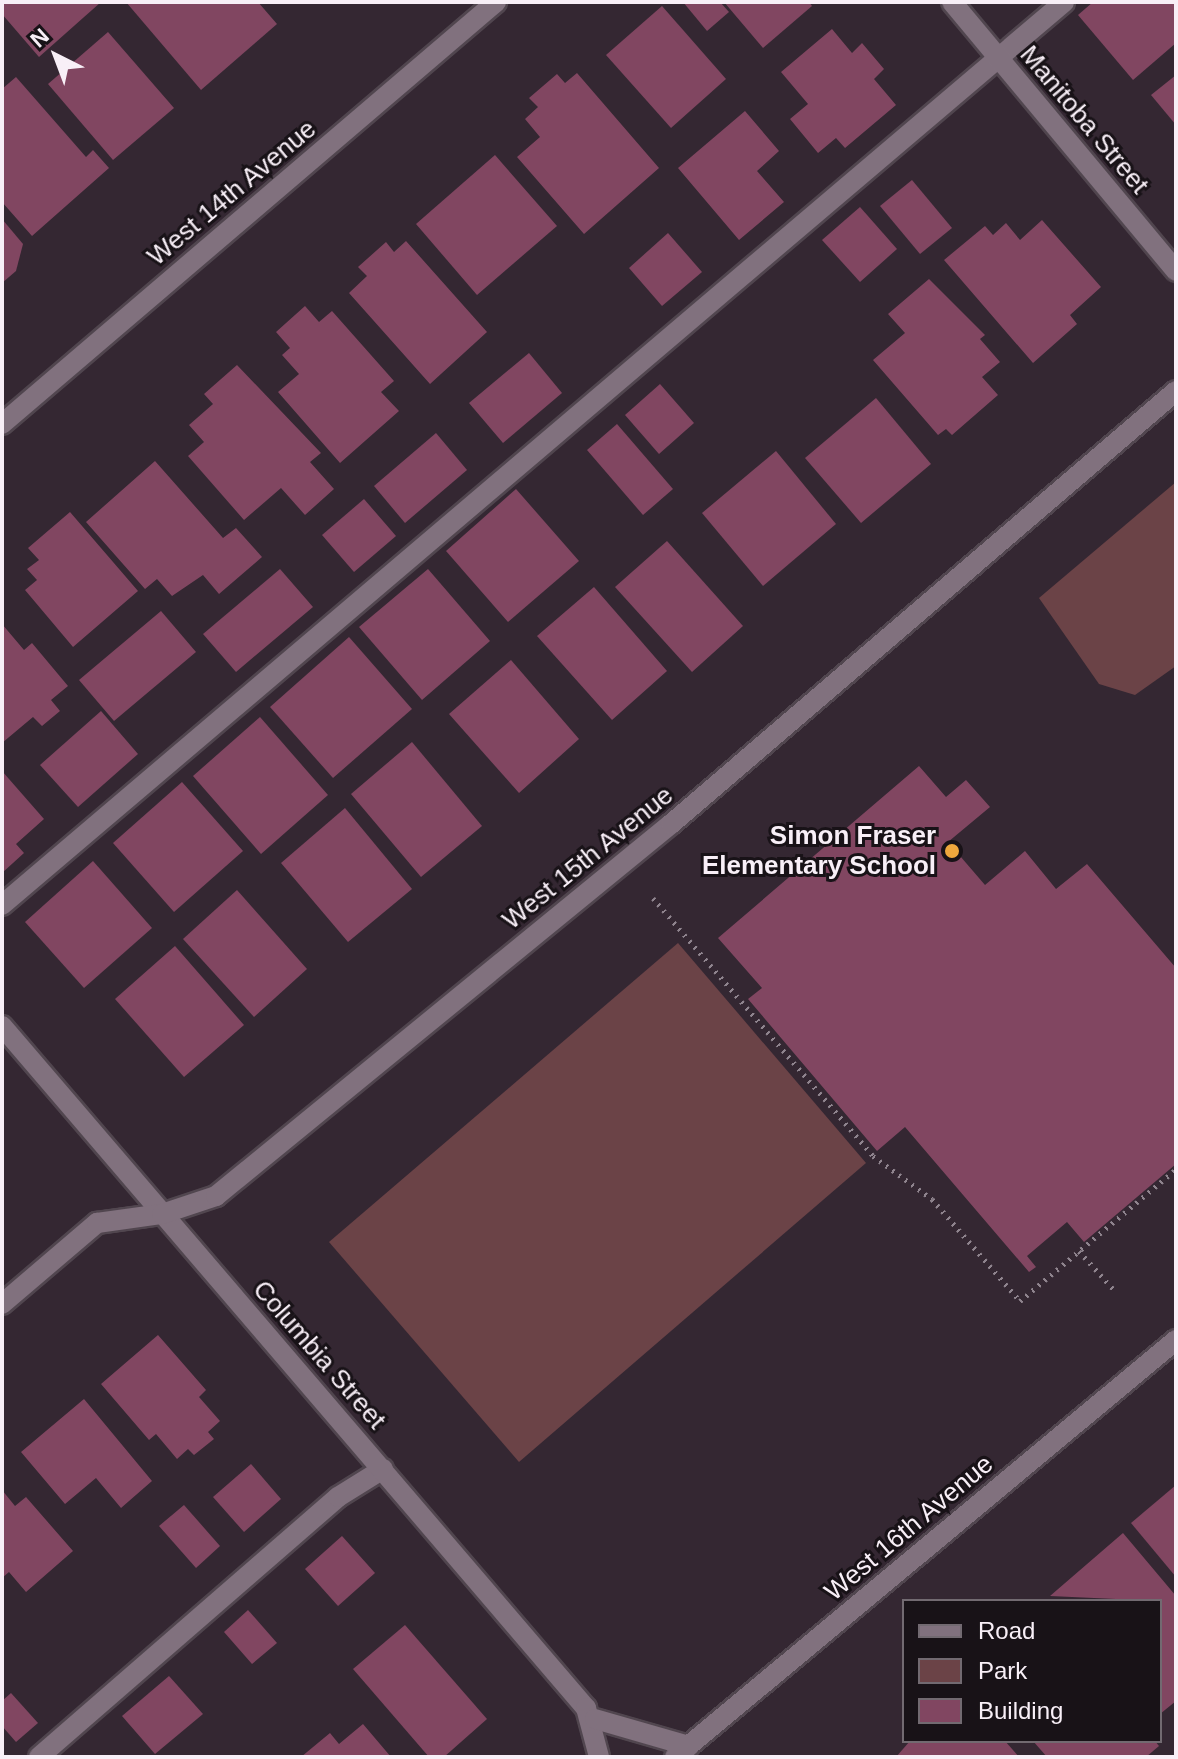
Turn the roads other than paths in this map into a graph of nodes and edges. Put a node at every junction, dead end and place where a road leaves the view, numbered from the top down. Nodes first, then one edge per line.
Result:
1 (496, 2) edge
2 (952, 2) edge
3 (1064, 2) edge
4 (999, 58) junction
5 (1176, 271) edge
6 (1176, 391) edge
7 (2, 424) edge
8 (2, 905) edge
9 (2, 1026) edge
10 (162, 1214) junction
11 (2, 1304) edge
12 (1176, 1340) edge
13 (383, 1469) junction
14 (595, 1719) junction
15 (682, 1752) edge
16 (39, 1757) edge
17 (599, 1757) edge

1 - 7 street, West 14th Avenue
2 - 4 street, Manitoba Street
3 - 4 street
4 - 5 street, Manitoba Street
4 - 8 street
6 - 10 street, West 15th Avenue
9 - 10 street, Columbia Street
10 - 11 street, West 15th Avenue
10 - 13 street, Columbia Street
12 - 15 street, West 16th Avenue
13 - 14 street, Columbia Street
13 - 16 street
14 - 15 street
14 - 17 street

